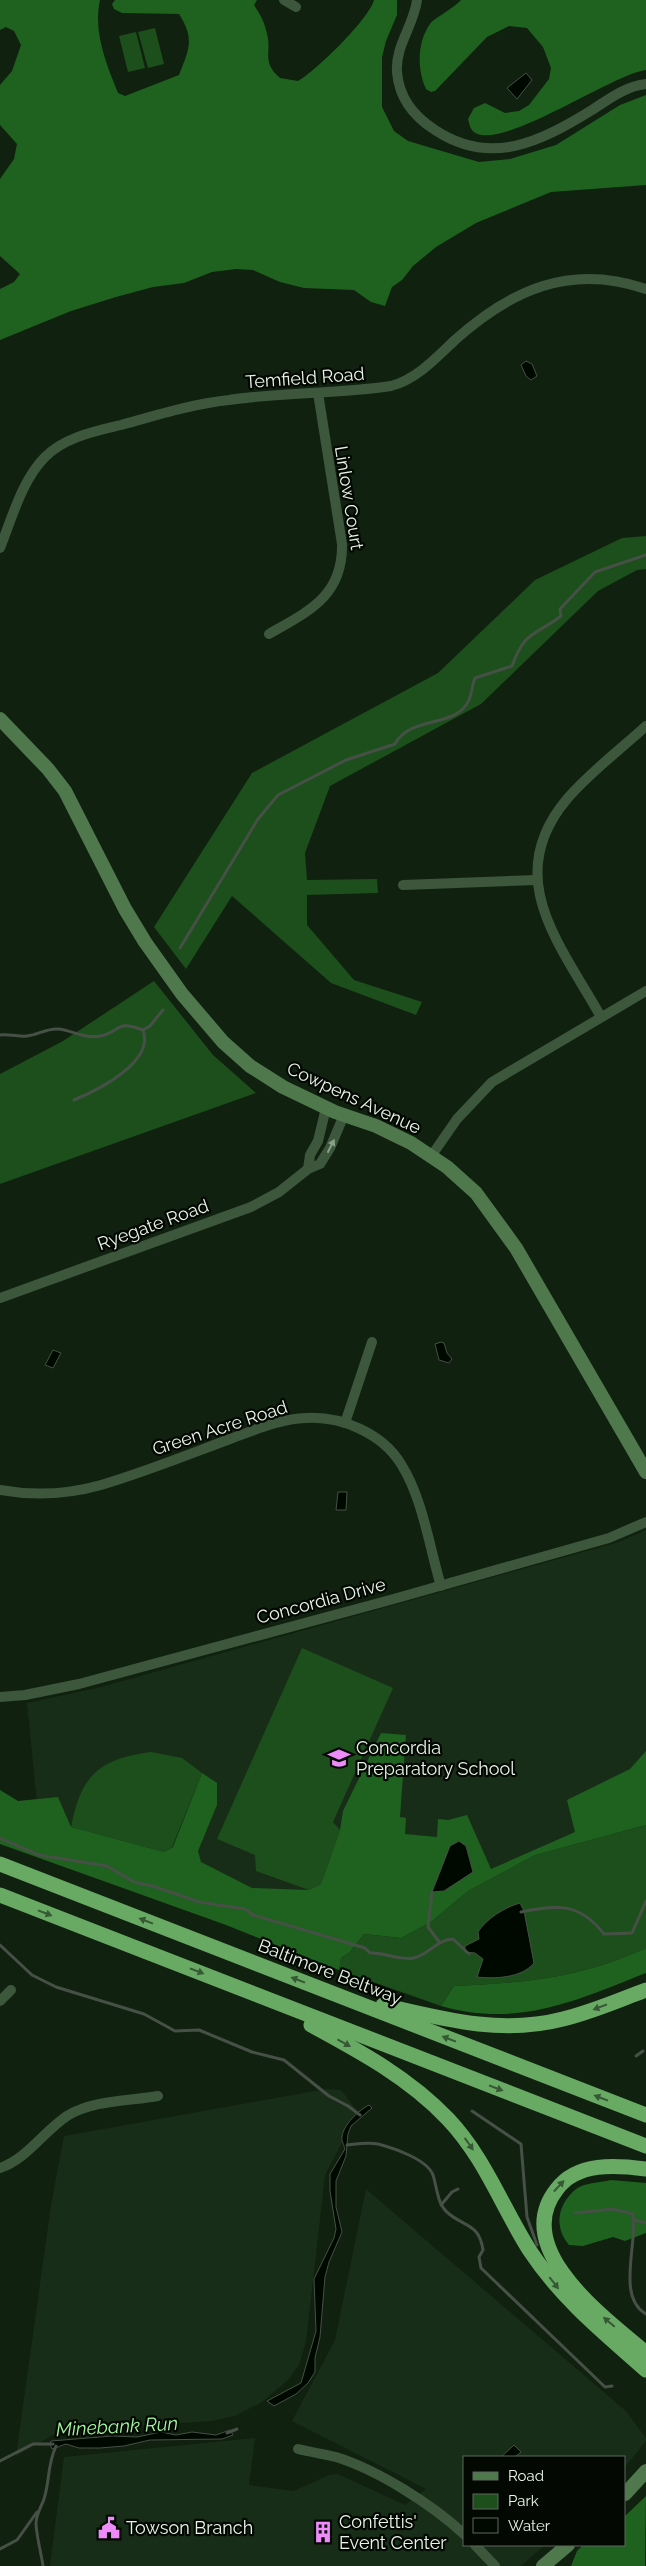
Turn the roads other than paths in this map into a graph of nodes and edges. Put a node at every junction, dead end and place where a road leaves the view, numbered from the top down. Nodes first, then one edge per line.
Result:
1 (284, 0) edge
2 (417, 0) edge
3 (296, 7) dead end
4 (646, 84) edge
5 (646, 289) edge
6 (318, 393) junction
7 (0, 548) edge
8 (269, 634) dead end
9 (0, 719) edge
10 (646, 726) edge
11 (536, 880) junction
12 (403, 885) dead end
13 (646, 991) edge
14 (601, 1017) junction
15 (326, 1108) junction
16 (344, 1115) junction
17 (432, 1155) junction
18 (308, 1169) junction
19 (0, 1298) edge
20 (372, 1342) dead end
21 (345, 1423) junction
22 (646, 1472) edge
23 (0, 1490) edge
24 (646, 1522) edge
25 (440, 1586) junction
26 (0, 1697) edge
27 (0, 1864) edge
28 (0, 1895) edge
29 (11, 1990) dead end
30 (646, 1990) edge
31 (327, 1991) junction
32 (255, 1994) junction
33 (0, 2001) edge
34 (158, 2096) dead end
35 (646, 2115) edge
36 (646, 2146) edge
37 (0, 2168) edge
38 (646, 2169) edge
39 (646, 2353) edge
40 (646, 2370) edge
41 (298, 2449) dead end
42 (646, 2471) edge
43 (626, 2493) edge
44 (463, 2533) edge
45 (476, 2546) edge
46 (567, 2546) edge
47 (495, 2566) edge
48 (544, 2566) edge

1 - 3 street
2 - 4 street
5 - 6 street, Temfield Road
6 - 7 street, Temfield Road
6 - 8 street, Linlow Court
9 - 15 street, Cowpens Avenue
10 - 11 street
11 - 12 street
11 - 14 street
13 - 14 street
14 - 17 street
15 - 16 street, Cowpens Avenue
15 - 18 street
16 - 17 street, Cowpens Avenue
18 -> 16 street, Ryegate Road
17 - 22 street, Cowpens Avenue
18 - 19 street, Ryegate Road
20 - 21 street
21 - 23 street, Green Acre Road
21 - 25 street, Green Acre Road
24 - 25 street, Concordia Drive
25 - 26 street, Concordia Drive
31 -> 27 highway, Baltimore Beltway
28 -> 32 highway
29 - 33 street
30 -> 31 highway
35 -> 31 highway, Baltimore Beltway
32 -> 36 highway
32 -> 40 highway
34 - 37 street
39 -> 38 highway
41 - 44 street
42 - 43 street
45 - 47 street
46 - 48 street

